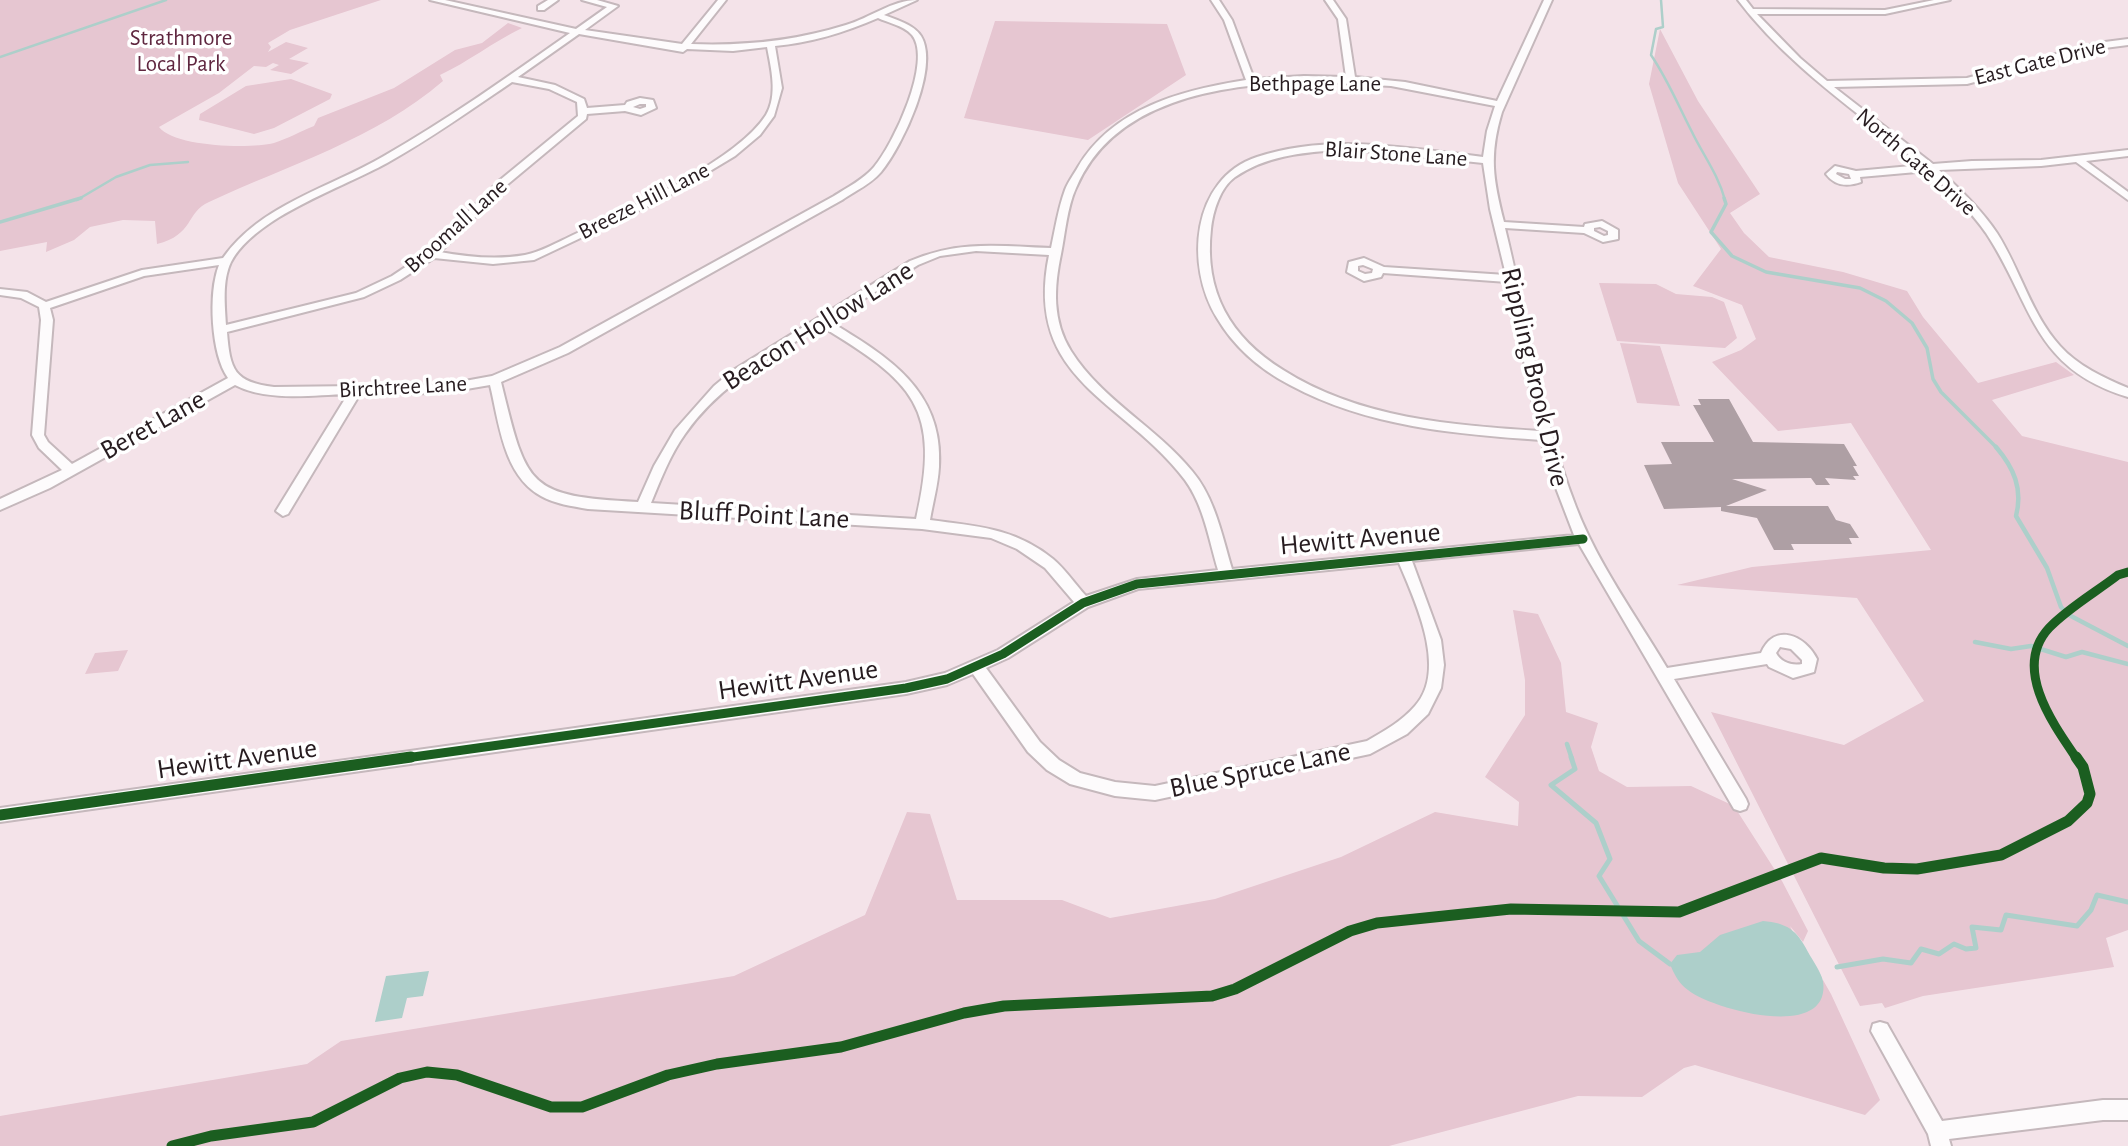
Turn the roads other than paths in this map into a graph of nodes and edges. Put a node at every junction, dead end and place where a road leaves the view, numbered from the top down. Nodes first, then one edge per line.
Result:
1 (434, 0) edge
2 (554, 0) edge
3 (586, 0) edge
4 (722, 0) edge
5 (913, 0) edge
6 (1215, 0) edge
7 (1329, 0) edge
8 (1548, 0) edge
9 (1742, 0) edge
10 (1946, 0) edge
11 (541, 8) dead end
12 (1750, 11) junction
13 (881, 16) junction
14 (578, 30) junction
15 (2128, 42) edge
16 (771, 46) junction
17 (683, 49) junction
18 (508, 78) junction
19 (1352, 81) junction
20 (1251, 82) junction
21 (1825, 84) junction
22 (1501, 105) junction
23 (628, 107) dead end
24 (584, 111) junction
25 (2128, 153) edge
26 (2078, 159) junction
27 (1488, 161) junction
28 (1927, 168) junction
29 (1855, 174) dead end
30 (2128, 197) edge
31 (1500, 225) junction
32 (1587, 230) dead end
33 (1057, 252) junction
34 (432, 254) junction
35 (226, 261) junction
36 (1380, 270) dead end
37 (1512, 279) junction
38 (0, 292) edge
39 (44, 306) junction
40 (822, 322) junction
41 (221, 330) junction
42 (234, 380) junction
43 (495, 380) junction
44 (356, 391) junction
45 (2128, 393) edge
46 (1545, 436) junction
47 (71, 470) junction
48 (0, 505) edge
49 (643, 508) junction
50 (283, 511) dead end
51 (922, 524) junction
52 (1583, 540) junction
53 (1404, 558) junction
54 (1226, 574) junction
55 (1083, 603) junction
56 (1770, 657) dead end
57 (976, 666) junction
58 (1664, 675) junction
59 (1740, 804) dead end
60 (0, 815) edge
61 (1880, 1031) dead end
62 (2128, 1110) edge
63 (1939, 1138) edge

1 - 14 street
2 - 11 street
3 - 14 street
4 - 17 street
5 - 13 street
6 - 20 street
7 - 19 street
8 - 22 street, Rippling Brook Drive
9 - 12 street, North Gate Drive
10 - 12 street
12 - 21 street, North Gate Drive
13 - 16 street
13 - 43 street, Birchtree Lane
14 - 17 street
14 - 18 street
15 - 21 street, East Gate Drive
16 - 17 street
16 - 34 street, Breeze Hill Lane
18 - 24 street
18 - 35 street
19 - 20 street, Bethpage Lane
19 - 22 street, Bethpage Lane
20 - 33 street, Bethpage Lane
21 - 28 street, North Gate Drive
22 - 27 street, Rippling Brook Drive
23 - 24 street
24 - 34 street, Broomall Lane
25 - 26 street
26 - 28 street
26 - 30 street
27 - 31 street, Rippling Brook Drive
27 - 46 street, Blair Stone Lane
28 - 29 street
28 - 45 street, North Gate Drive
31 - 32 street
31 - 37 street, Rippling Brook Drive
33 - 40 street, Beacon Hollow Lane
33 - 54 street, Bethpage Lane
34 - 41 street, Broomall Lane
35 - 39 street
35 - 41 street
36 - 37 street
37 - 46 street, Rippling Brook Drive
38 - 39 street
39 - 47 street, Beret Lane
40 - 49 street, Beacon Hollow Lane
40 - 51 street
41 - 42 street
42 - 44 street, Birchtree Lane
42 - 47 street, Beret Lane
43 - 44 street, Birchtree Lane
43 - 49 street, Bluff Point Lane
44 - 50 street
46 - 52 street, Rippling Brook Drive
47 - 48 street, Beret Lane
49 - 51 street, Bluff Point Lane
51 - 55 street, Bluff Point Lane
52 - 53 street, Hewitt Avenue
52 - 58 street, Rippling Brook Drive
53 - 54 street, Hewitt Avenue
53 - 57 street, Blue Spruce Lane
54 - 55 street, Hewitt Avenue
55 - 57 street, Hewitt Avenue
56 - 58 street
57 - 60 street, Hewitt Avenue
58 - 59 street, Rippling Brook Drive
61 - 63 street
62 - 63 street

